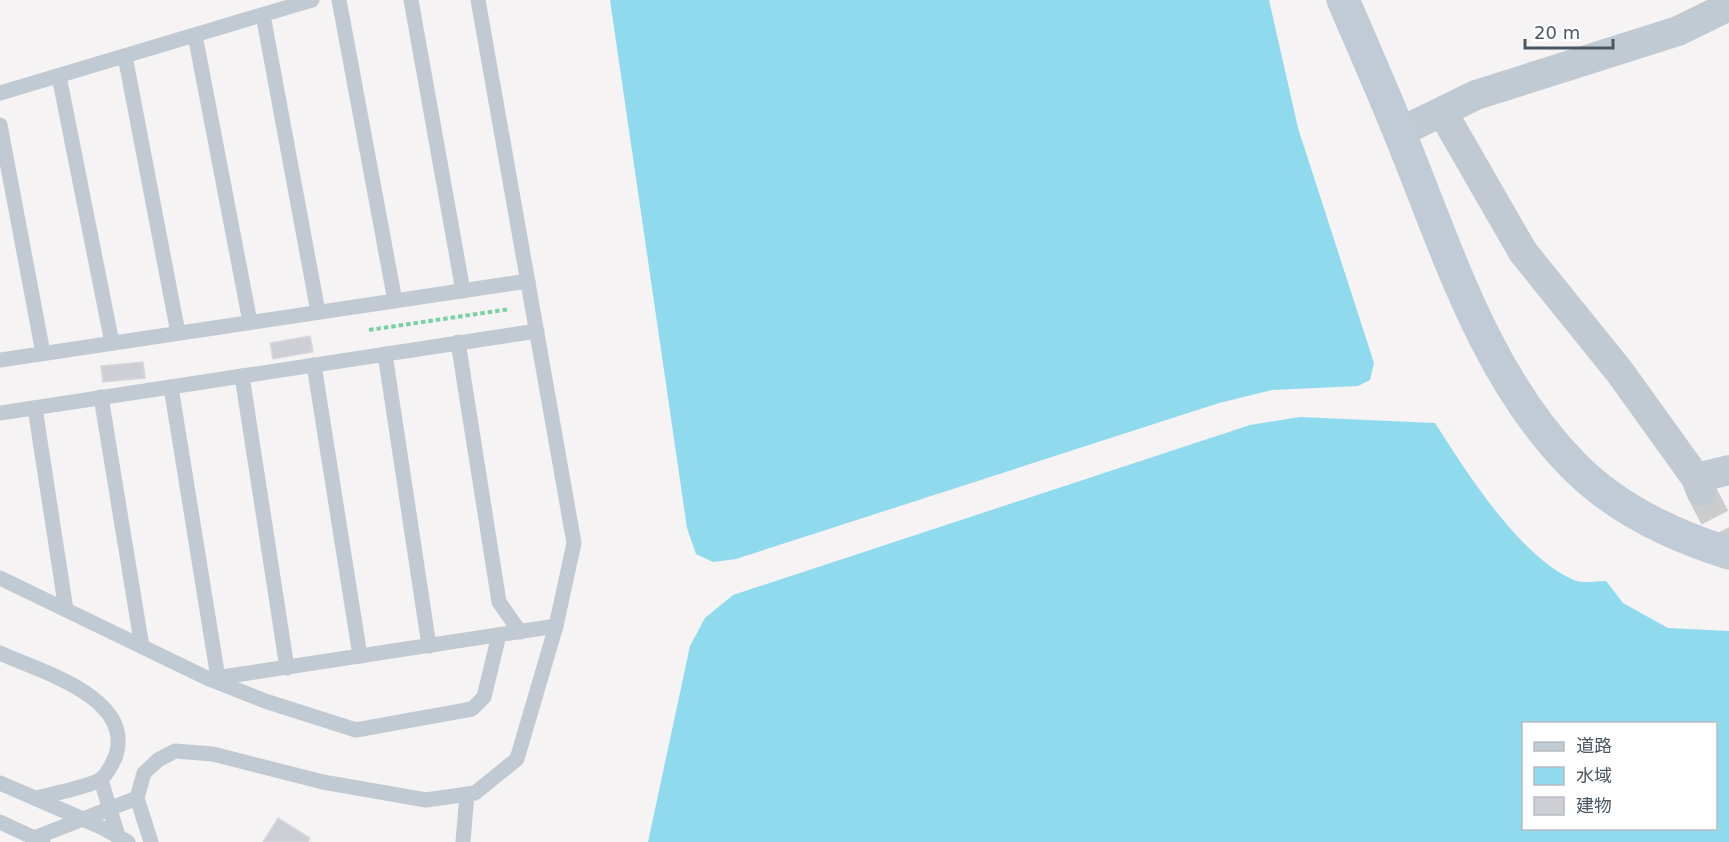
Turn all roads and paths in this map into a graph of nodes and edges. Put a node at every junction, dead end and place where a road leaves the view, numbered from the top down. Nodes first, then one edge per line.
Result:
1 (312, 0) edge
2 (339, 0) edge
3 (411, 0) edge
4 (478, 0) edge
5 (1343, 0) edge
6 (1729, 6) edge
7 (263, 15) junction
8 (195, 35) junction
9 (124, 56) junction
10 (59, 76) junction
11 (0, 93) edge
12 (1443, 113) junction
13 (0, 125) edge
14 (1400, 132) junction
15 (528, 281) junction
16 (463, 291) junction
17 (394, 301) junction
18 (318, 312) junction
19 (250, 322) junction
20 (537, 331) junction
21 (178, 333) junction
22 (458, 342) junction
23 (112, 343) junction
24 (43, 353) junction
25 (385, 354) junction
26 (0, 360) edge
27 (314, 365) junction
28 (242, 376) junction
29 (171, 387) junction
30 (101, 397) junction
31 (35, 408) junction
32 (0, 413) edge
33 (1729, 470) edge
34 (1729, 553) edge
35 (0, 578) edge
36 (66, 610) junction
37 (556, 626) junction
38 (520, 632) junction
39 (499, 635) junction
40 (429, 646) junction
41 (142, 647) junction
42 (0, 653) edge
43 (360, 657) junction
44 (287, 668) junction
45 (213, 679) junction
46 (101, 780) junction
47 (0, 783) edge
48 (467, 794) junction
49 (36, 798) junction
50 (137, 798) junction
51 (110, 809) junction
52 (83, 819) junction
53 (0, 822) edge
54 (39, 840) edge
55 (122, 840) edge
56 (151, 842) edge
57 (463, 842) edge

1 - 7 lane
2 - 17 lane
3 - 16 lane
4 - 15 lane
5 - 14 street
6 - 12 street
7 - 8 lane
7 - 18 lane
8 - 9 lane
8 - 19 lane
9 - 10 lane
9 - 21 lane
10 - 11 lane
10 - 23 lane
12 - 14 street
12 - 33 street
13 - 24 lane
14 - 34 street
15 - 16 lane
15 - 20 lane
16 - 17 lane
17 - 18 lane
18 - 19 lane
19 - 21 lane
20 - 22 lane
20 - 37 lane
21 - 23 lane
22 - 25 lane
22 - 38 lane
23 - 24 lane
24 - 26 lane
25 - 27 lane
25 - 40 lane
27 - 28 lane
27 - 43 lane
28 - 29 lane
28 - 44 lane
29 - 30 lane
29 - 45 lane
30 - 31 lane
30 - 41 lane
31 - 32 lane
31 - 36 lane
35 - 36 lane
36 - 41 lane
37 - 38 lane
37 - 48 lane
38 - 39 lane
39 - 40 lane
39 - 45 lane
40 - 43 lane
41 - 45 lane
42 - 46 lane
43 - 44 lane
44 - 45 lane
46 - 49 lane
46 - 51 lane
47 - 49 lane
48 - 50 lane
48 - 57 lane
49 - 52 lane
50 - 51 lane
50 - 56 lane
51 - 52 lane
51 - 55 lane
52 - 54 lane
52 - 55 lane
53 - 54 lane

